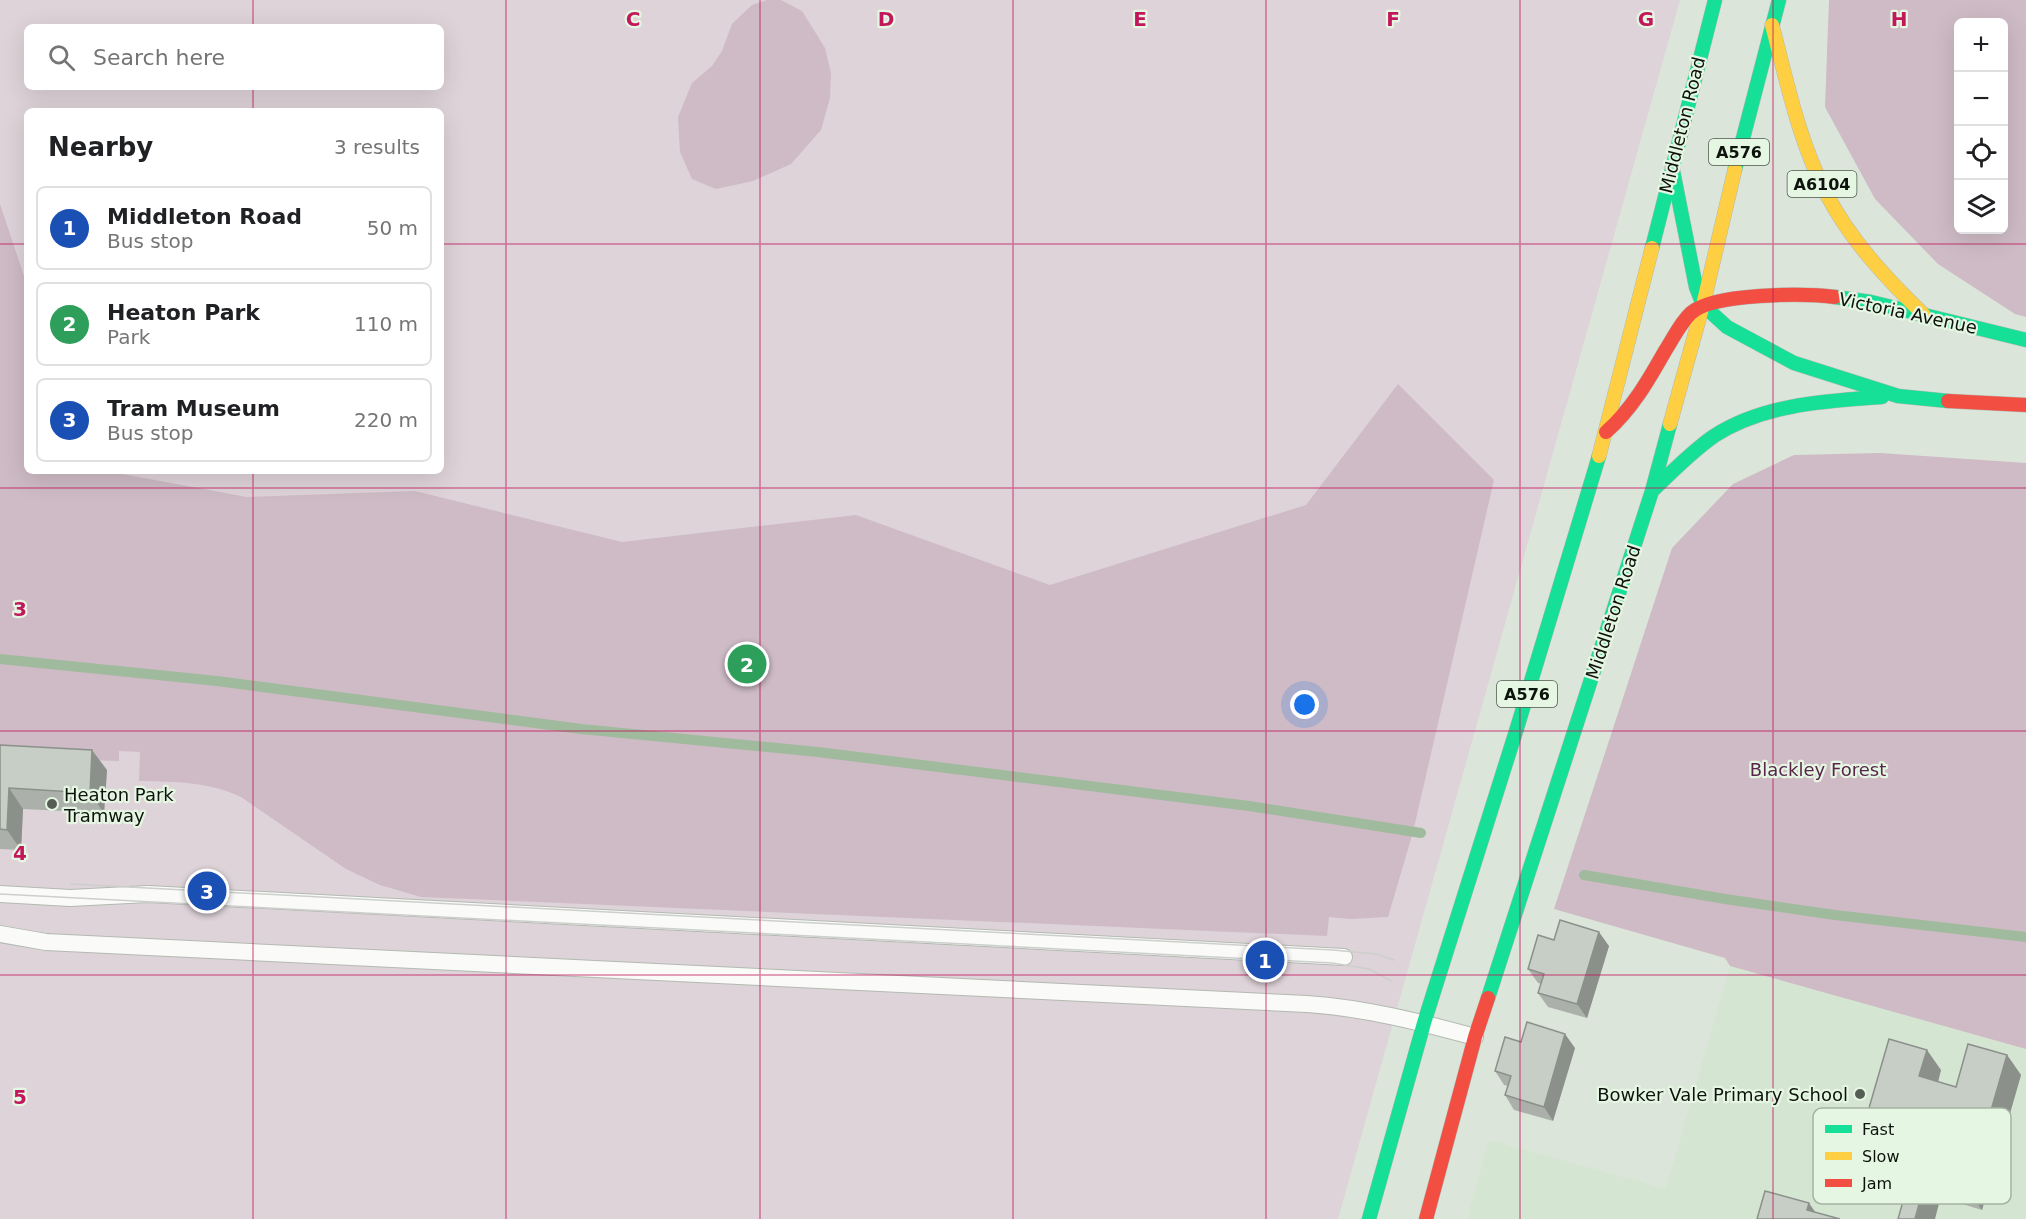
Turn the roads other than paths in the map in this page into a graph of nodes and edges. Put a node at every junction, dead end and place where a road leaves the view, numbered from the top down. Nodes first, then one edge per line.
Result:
1 (1715, 0) edge
2 (1779, 0) edge
3 (1772, 25) junction
4 (1672, 166) junction
5 (1703, 305) junction
6 (1925, 315) junction
7 (2026, 340) edge
8 (1898, 396) junction
9 (2026, 405) edge
10 (1606, 432) junction
11 (1652, 491) junction
12 (0, 894) edge
13 (0, 934) edge
14 (1344, 957) dead end
15 (1424, 1023) junction
16 (1475, 1037) junction
17 (1369, 1219) edge
18 (1426, 1219) edge

1 - 4 main road, Middleton Road / A576
2 - 3 main road, Middleton Road / A576
3 - 5 main road, Middleton Road / A576
3 - 6 main road, A6104
4 - 5 main road
4 - 10 main road, Middleton Road / A576
5 - 6 main road, Victoria Avenue / A6104
5 - 8 main road
5 - 10 main road
5 - 11 main road, Middleton Road / A576
6 - 7 main road, Victoria Avenue / A6104
8 - 9 main road
8 - 11 main road
10 - 15 main road, Middleton Road / A576
11 - 16 main road, Middleton Road / A576
12 - 14 lane
13 - 15 lane
15 - 16 lane
15 - 17 main road, Middleton Road / A576
16 - 18 main road, Middleton Road / A576

